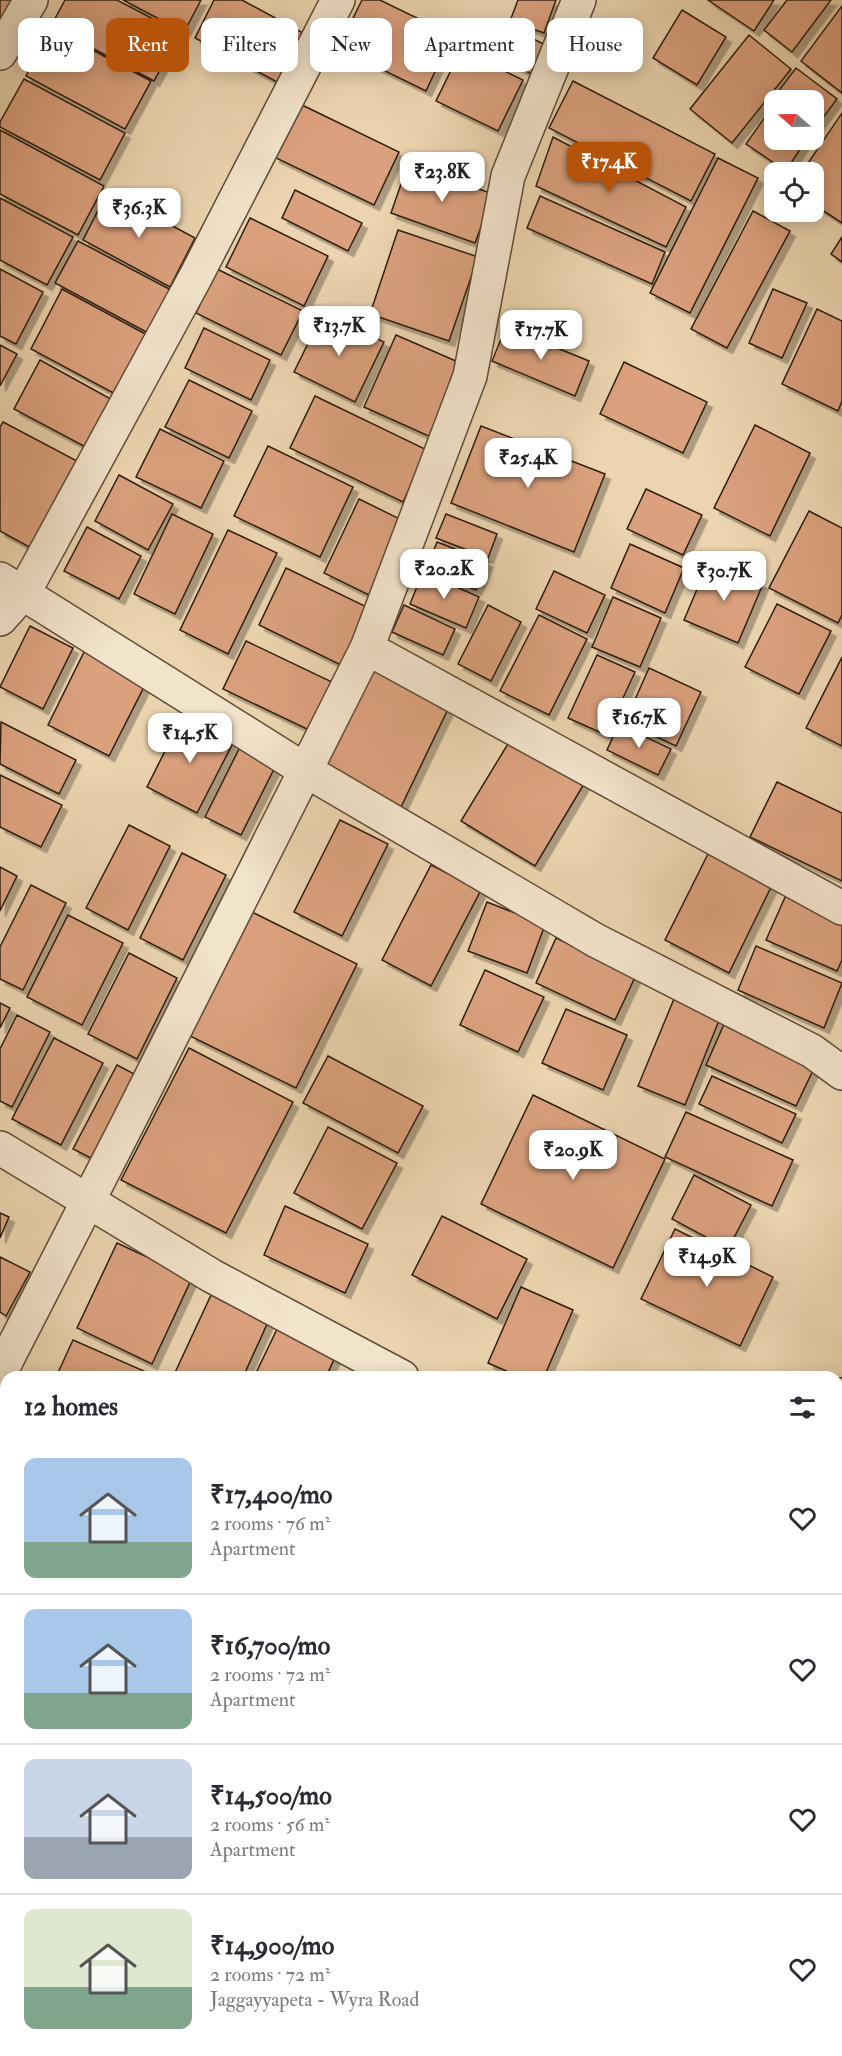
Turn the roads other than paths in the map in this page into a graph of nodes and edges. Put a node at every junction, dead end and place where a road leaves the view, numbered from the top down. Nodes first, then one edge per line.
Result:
1 (30, 0) edge
2 (338, 0) edge
3 (579, 0) edge
4 (0, 53) edge
5 (12, 586) edge
6 (0, 619) edge
7 (367, 648) junction
8 (305, 770) junction
9 (842, 908) edge
10 (842, 1073) edge
11 (0, 1148) edge
12 (89, 1200) junction
13 (1, 1371) edge
14 (391, 1371) edge

1 - 4 street
2 - 5 street
3 - 7 street
5 - 6 street
5 - 8 street
7 - 8 street
7 - 9 street
8 - 10 street
8 - 12 street
11 - 12 street
12 - 13 street
12 - 14 street

